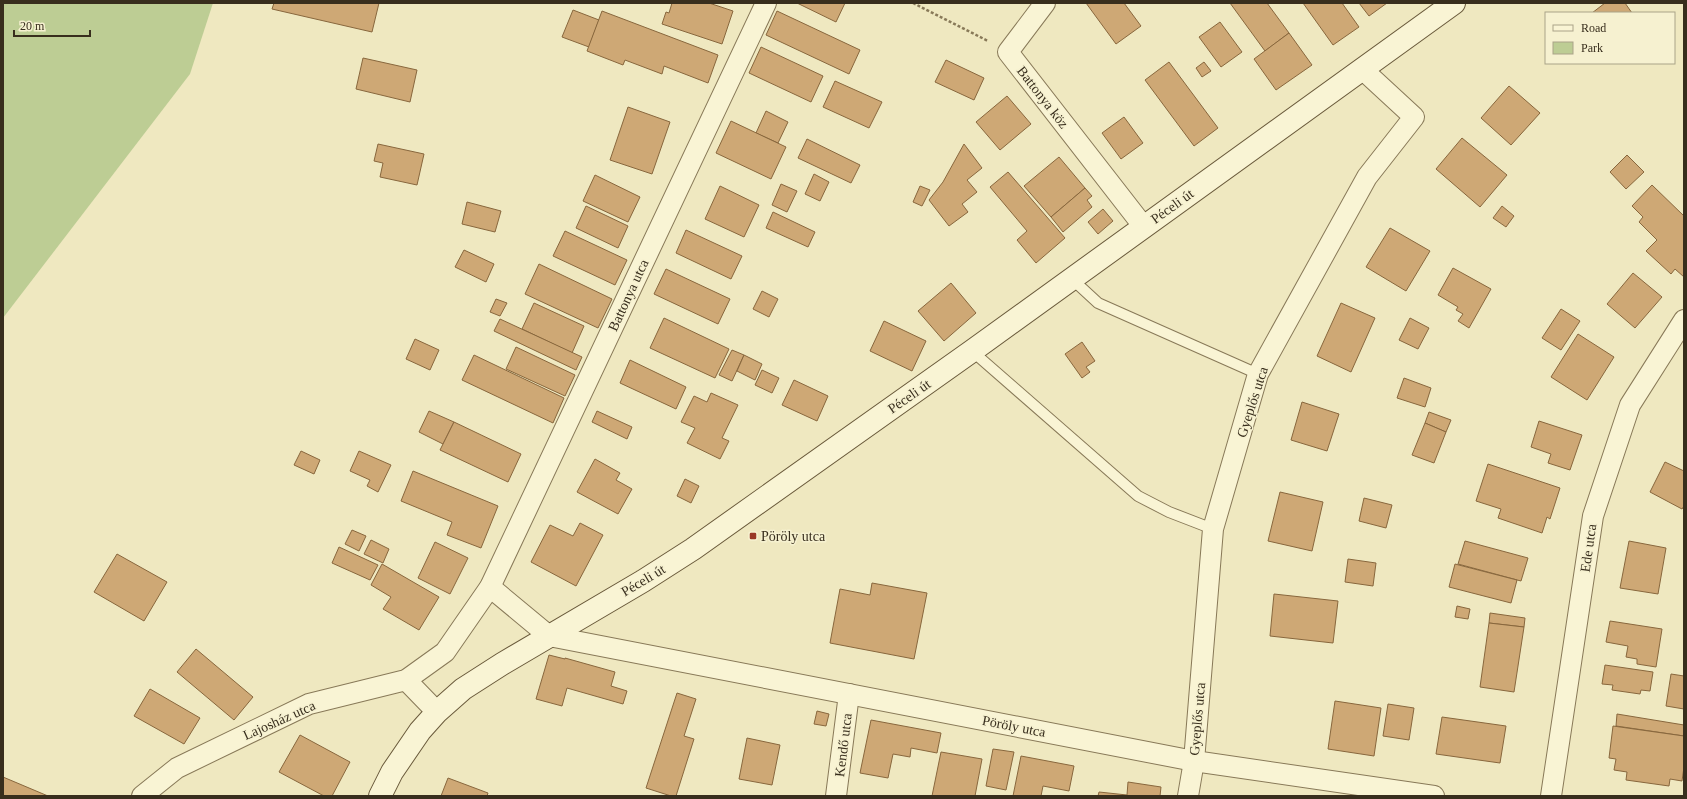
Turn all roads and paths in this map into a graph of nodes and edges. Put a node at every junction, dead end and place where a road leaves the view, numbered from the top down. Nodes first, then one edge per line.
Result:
1 (766, 3) edge
2 (913, 3) edge
3 (1045, 3) edge
4 (1454, 3) edge
5 (1008, 52) junction
6 (1362, 69) junction
7 (1144, 227) junction
8 (1072, 279) junction
9 (1684, 320) edge
10 (972, 351) junction
11 (1258, 374) junction
12 (1213, 529) junction
13 (490, 587) junction
14 (549, 636) junction
15 (445, 652) joint
16 (406, 680) junction
17 (849, 694) junction
18 (437, 712) junction
19 (1194, 761) junction
20 (142, 796) edge
21 (380, 796) edge
22 (836, 796) edge
23 (1188, 796) edge
24 (1434, 796) edge
25 (1551, 796) edge

1 - 13 street, Battonya utca
2 - 5 path, Battonya köz
3 - 5 street
4 - 6 main road, Péceli út
5 - 7 street, Battonya köz
6 - 7 main road, Péceli út
6 - 11 street, Gyeplős utca
7 - 8 main road, Péceli út
8 - 10 main road, Péceli út
8 - 11 lane
9 - 25 street, Ede utca
10 - 12 lane
10 - 14 main road, Péceli út
11 - 12 street, Gyeplős utca
12 - 19 street, Gyeplős utca
13 - 14 street
13 - 15 street, Battonya utca
14 - 17 street, Pöröly utca
14 - 18 main road, Péceli út
15 - 16 street, Lajosház utca
16 - 18 street
16 - 20 street, Lajosház utca
17 - 19 street, Pöröly utca
17 - 22 street, Kendő utca
18 - 21 main road, Péceli út
19 - 23 street, Gyeplős utca
19 - 24 street, Pöröly utca

